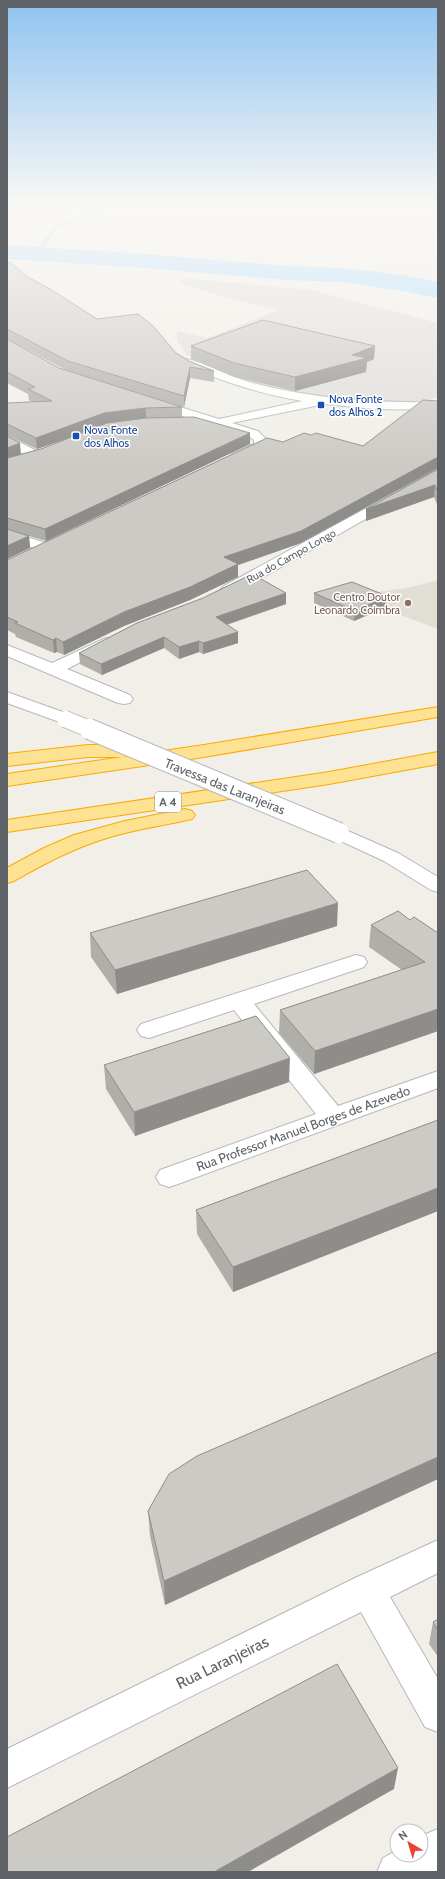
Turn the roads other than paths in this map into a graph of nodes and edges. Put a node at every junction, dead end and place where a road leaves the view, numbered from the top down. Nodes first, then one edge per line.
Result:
1 (178, 356) edge
2 (145, 400) edge
3 (324, 401) junction
4 (438, 406) edge
5 (175, 422) edge
6 (218, 423) junction
7 (7, 440) edge
8 (50, 451) edge
9 (36, 456) junction
10 (22, 460) edge
11 (224, 463) edge
12 (438, 473) edge
13 (7, 535) edge
14 (62, 541) edge
15 (48, 548) junction
16 (28, 558) edge
17 (216, 595) edge
18 (117, 637) edge
19 (7, 650) edge
20 (53, 669) junction
21 (7, 697) edge
22 (124, 699) dead end
23 (438, 712) edge
24 (204, 751) junction
25 (438, 758) edge
26 (7, 760) edge
27 (330, 778) junction
28 (7, 780) edge
29 (7, 826) edge
30 (7, 877) edge
31 (438, 886) edge
32 (356, 962) dead end
33 (238, 1000) junction
34 (149, 1030) dead end
35 (438, 1079) edge
36 (333, 1117) junction
37 (169, 1177) dead end
38 (438, 1556) edge
39 (367, 1590) junction
40 (438, 1714) edge
41 (7, 1769) edge
42 (438, 1848) edge
43 (397, 1872) edge

1 - 3 street
2 - 6 street
3 - 4 street
3 - 6 street
5 - 6 street
6 - 11 street
7 - 9 street
8 - 9 street
9 - 10 street
12 - 17 street, Rua do Campo Longo
13 - 15 street
14 - 15 street
15 - 16 street
18 - 20 street
19 - 20 street
20 - 22 street
21 - 31 street, Travessa das Laranjeiras, bridge
23 - 24 highway
24 - 26 highway
24 - 28 highway
25 - 27 highway, A 4
27 - 29 highway, A 4
27 - 30 highway
32 - 33 street
33 - 34 street
33 - 36 street
35 - 36 street, Rua Professor Manuel Borges de Azevedo
36 - 37 street, Rua Professor Manuel Borges de Azevedo
38 - 39 street, Rua Laranjeiras
39 - 40 street
39 - 41 street, Rua Laranjeiras
42 - 43 street

